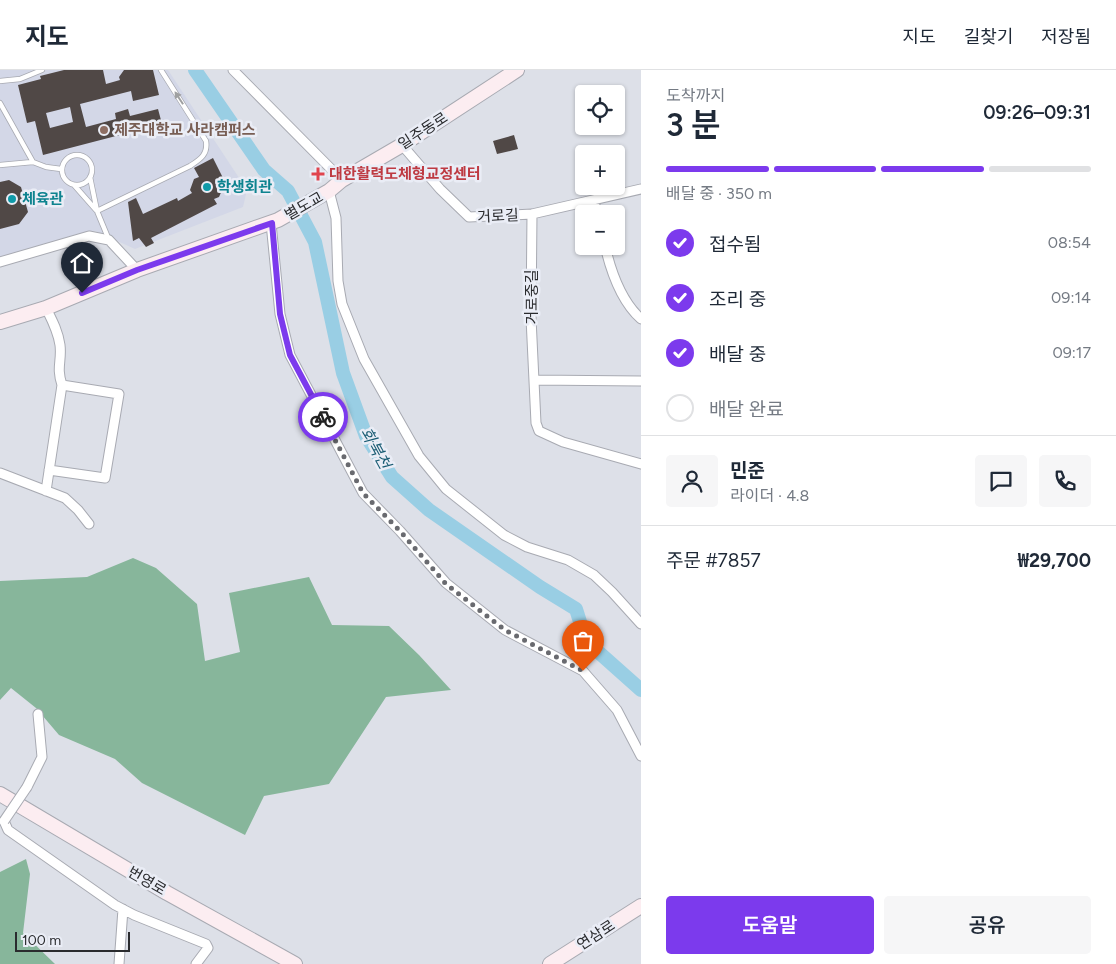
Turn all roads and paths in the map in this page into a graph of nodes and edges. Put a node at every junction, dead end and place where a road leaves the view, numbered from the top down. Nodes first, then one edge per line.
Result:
1 (42, 70) edge
2 (161, 70) edge
3 (233, 70) edge
4 (517, 70) edge
5 (0, 81) edge
6 (0, 103) edge
7 (402, 145) junction
8 (33, 162) junction
9 (0, 165) edge
10 (61, 169) junction
11 (90, 177) junction
12 (342, 180) junction
13 (74, 185) junction
14 (641, 189) edge
15 (330, 191) junction
16 (594, 201) junction
17 (595, 205) edge
18 (97, 211) junction
19 (532, 214) junction
20 (275, 221) junction
21 (109, 240) junction
22 (607, 255) edge
23 (0, 262) edge
24 (137, 270) junction
25 (46, 308) junction
26 (641, 319) edge
27 (0, 322) edge
28 (534, 380) junction
29 (641, 381) edge
30 (62, 385) junction
31 (641, 464) edge
32 (49, 470) junction
33 (0, 473) edge
34 (46, 491) junction
35 (89, 524) dead end
36 (641, 624) edge
37 (38, 714) dead end
38 (641, 756) edge
39 (0, 794) edge
40 (641, 906) edge
41 (123, 909) junction
42 (119, 964) edge
43 (196, 964) edge
44 (295, 964) edge
45 (550, 964) edge

1 - 5 lane
18 -> 2 lane
3 - 12 street
4 - 7 main road, 일주동로
6 - 8 lane
7 - 12 main road, 일주동로
7 - 19 street, 거로길
8 - 9 lane
8 - 10 lane
10 - 11 lane
10 - 13 lane
11 - 13 lane
11 - 18 lane
12 - 15 main road, 일주동로
13 - 18 lane
14 - 16 street, 거로길
15 - 20 main road, 별도교
15 - 36 street
16 - 17 street
16 - 19 street, 거로길
18 - 21 lane
19 - 28 street, 거로중길
20 - 24 main road
20 - 38 street
21 - 23 street
21 - 24 street
22 - 26 street
24 - 25 main road
25 - 27 main road
25 - 30 street
28 - 29 street
28 - 31 street, 거로중길
30 - 32 street
30 - 32 street
32 - 34 street
33 - 34 street
34 - 35 street
37 - 41 street, bridge
39 - 44 main road, 번영로
40 - 45 main road, 연삼로
41 - 42 street
41 - 43 street

